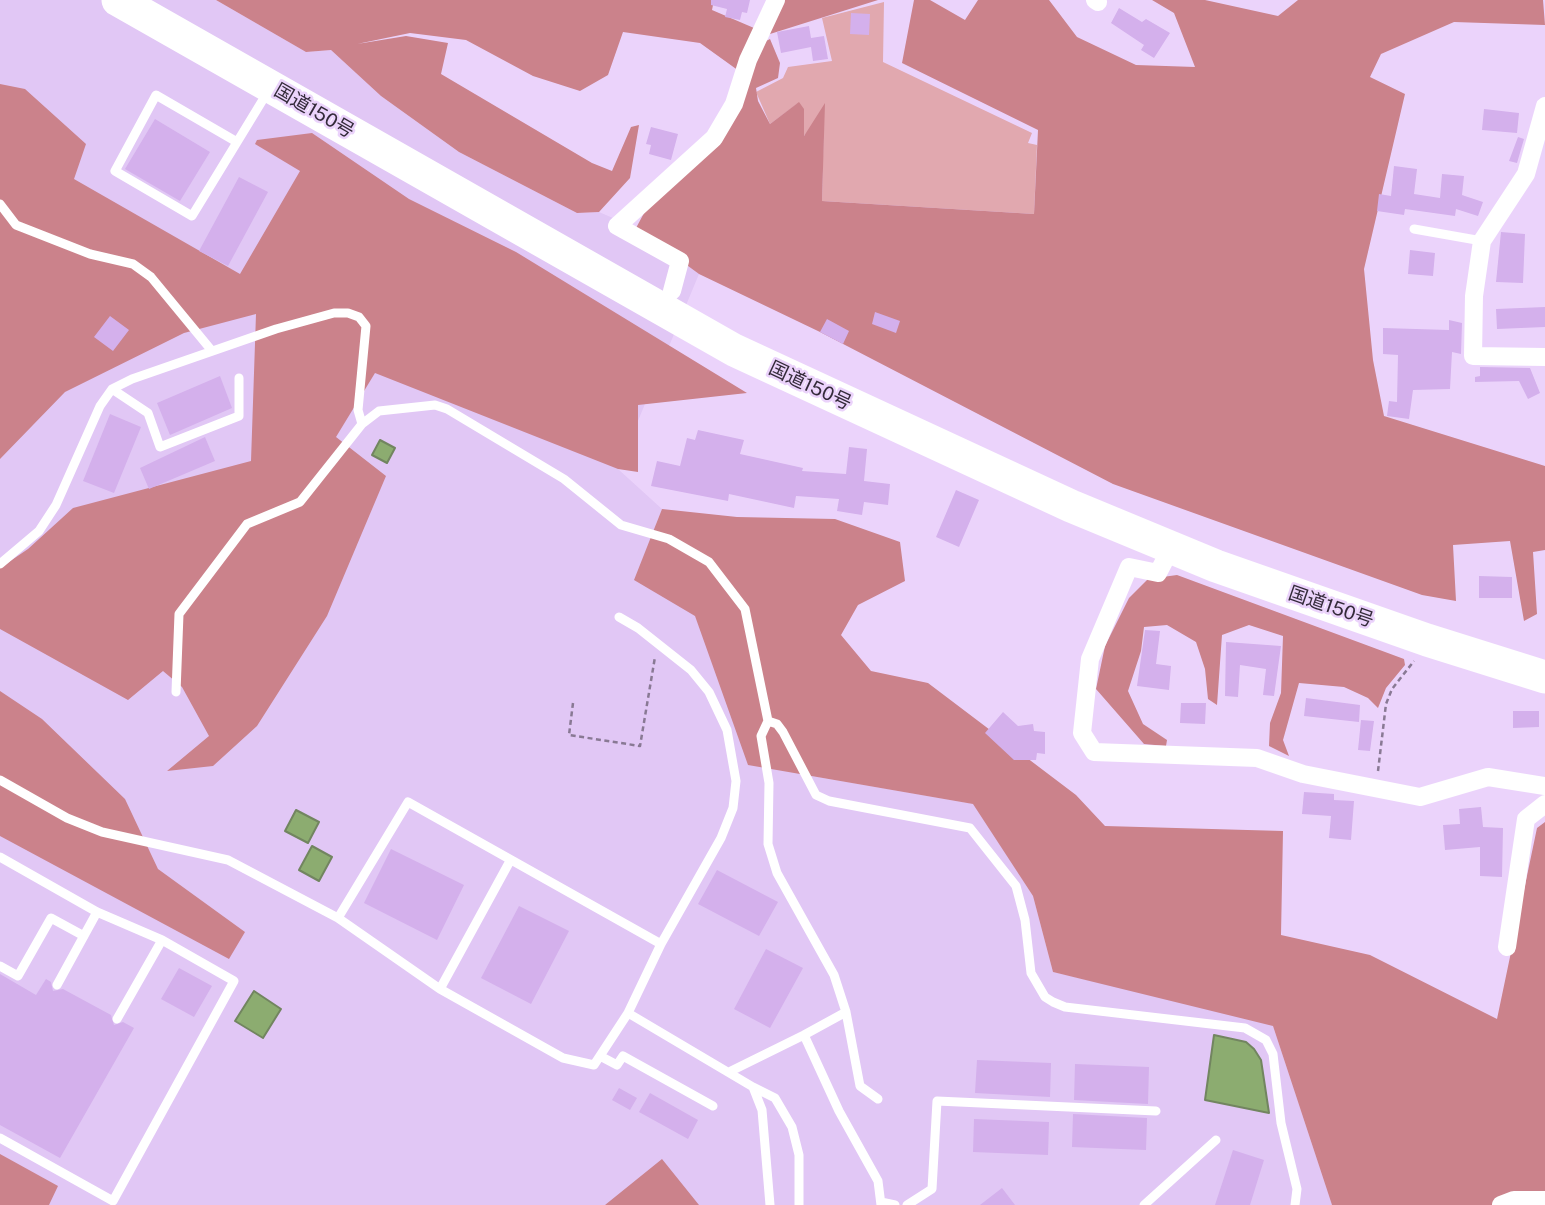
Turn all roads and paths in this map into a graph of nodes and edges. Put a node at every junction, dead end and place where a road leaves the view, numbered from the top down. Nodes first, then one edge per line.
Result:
1 (118, 0) edge
2 (164, 0) edge
3 (776, 0) edge
4 (271, 86) junction
5 (1545, 106) edge
6 (237, 142) junction
7 (0, 204) edge
8 (1414, 229) dead end
9 (1482, 241) junction
10 (672, 291) junction
11 (212, 351) junction
12 (1545, 357) edge
13 (239, 378) dead end
14 (112, 390) junction
15 (362, 424) junction
16 (1171, 548) junction
17 (0, 564) edge
18 (619, 617) dead end
19 (1427, 640) junction
20 (657, 643) junction
21 (1545, 653) edge
22 (1545, 677) edge
23 (176, 692) dead end
24 (573, 704) dead end
25 (768, 721) junction
26 (0, 780) edge
27 (1545, 786) edge
28 (1374, 788) junction
29 (1545, 804) edge
30 (0, 857) edge
31 (510, 861) junction
32 (97, 912) junction
33 (338, 918) junction
34 (84, 936) junction
35 (163, 940) junction
36 (661, 944) junction
37 (1507, 947) dead end
38 (0, 966) edge
39 (57, 985) dead end
40 (440, 989) junction
41 (846, 1012) junction
42 (628, 1013) junction
43 (117, 1018) dead end
44 (804, 1035) junction
45 (600, 1056) junction
46 (731, 1071) junction
47 (753, 1087) junction
48 (878, 1099) dead end
49 (713, 1106) dead end
50 (1156, 1111) dead end
51 (0, 1138) edge
52 (1216, 1140) dead end
53 (1545, 1200) edge
54 (881, 1204) edge
55 (770, 1205) edge
56 (799, 1205) edge
57 (895, 1205) edge
58 (907, 1205) edge
59 (1144, 1205) edge
60 (1295, 1205) edge
61 (1501, 1205) edge

1 - 4 highway, 国道150号
2 - 10 highway, 国道150号
3 - 10 street
4 - 6 lane
4 - 16 highway, 国道150号
5 - 9 street
6 - 6 lane
7 - 11 lane
8 - 9 lane
9 - 12 street
10 - 21 highway, 国道150号
11 - 14 lane
11 - 15 lane
13 - 14 lane
14 - 17 lane
15 - 23 lane
15 - 25 lane
16 - 19 highway, 国道150号
16 - 28 street
18 - 20 lane
19 - 22 highway, 国道150号
19 - 28 path
20 - 24 path
20 - 36 lane
25 - 41 lane
25 - 60 lane
26 - 33 lane
27 - 28 street
29 - 37 street
30 - 32 lane
31 - 33 lane
31 - 36 lane
31 - 40 lane
32 - 34 lane
32 - 35 lane
33 - 40 lane
34 - 38 lane
34 - 39 lane
35 - 43 lane
35 - 51 lane
36 - 42 lane
40 - 45 lane
41 - 44 lane
41 - 48 lane
42 - 45 lane
42 - 46 lane
44 - 46 lane
44 - 54 lane
45 - 49 lane
46 - 47 lane
47 - 55 lane
47 - 56 lane
50 - 58 lane
52 - 59 lane
53 - 61 street
54 - 57 lane

